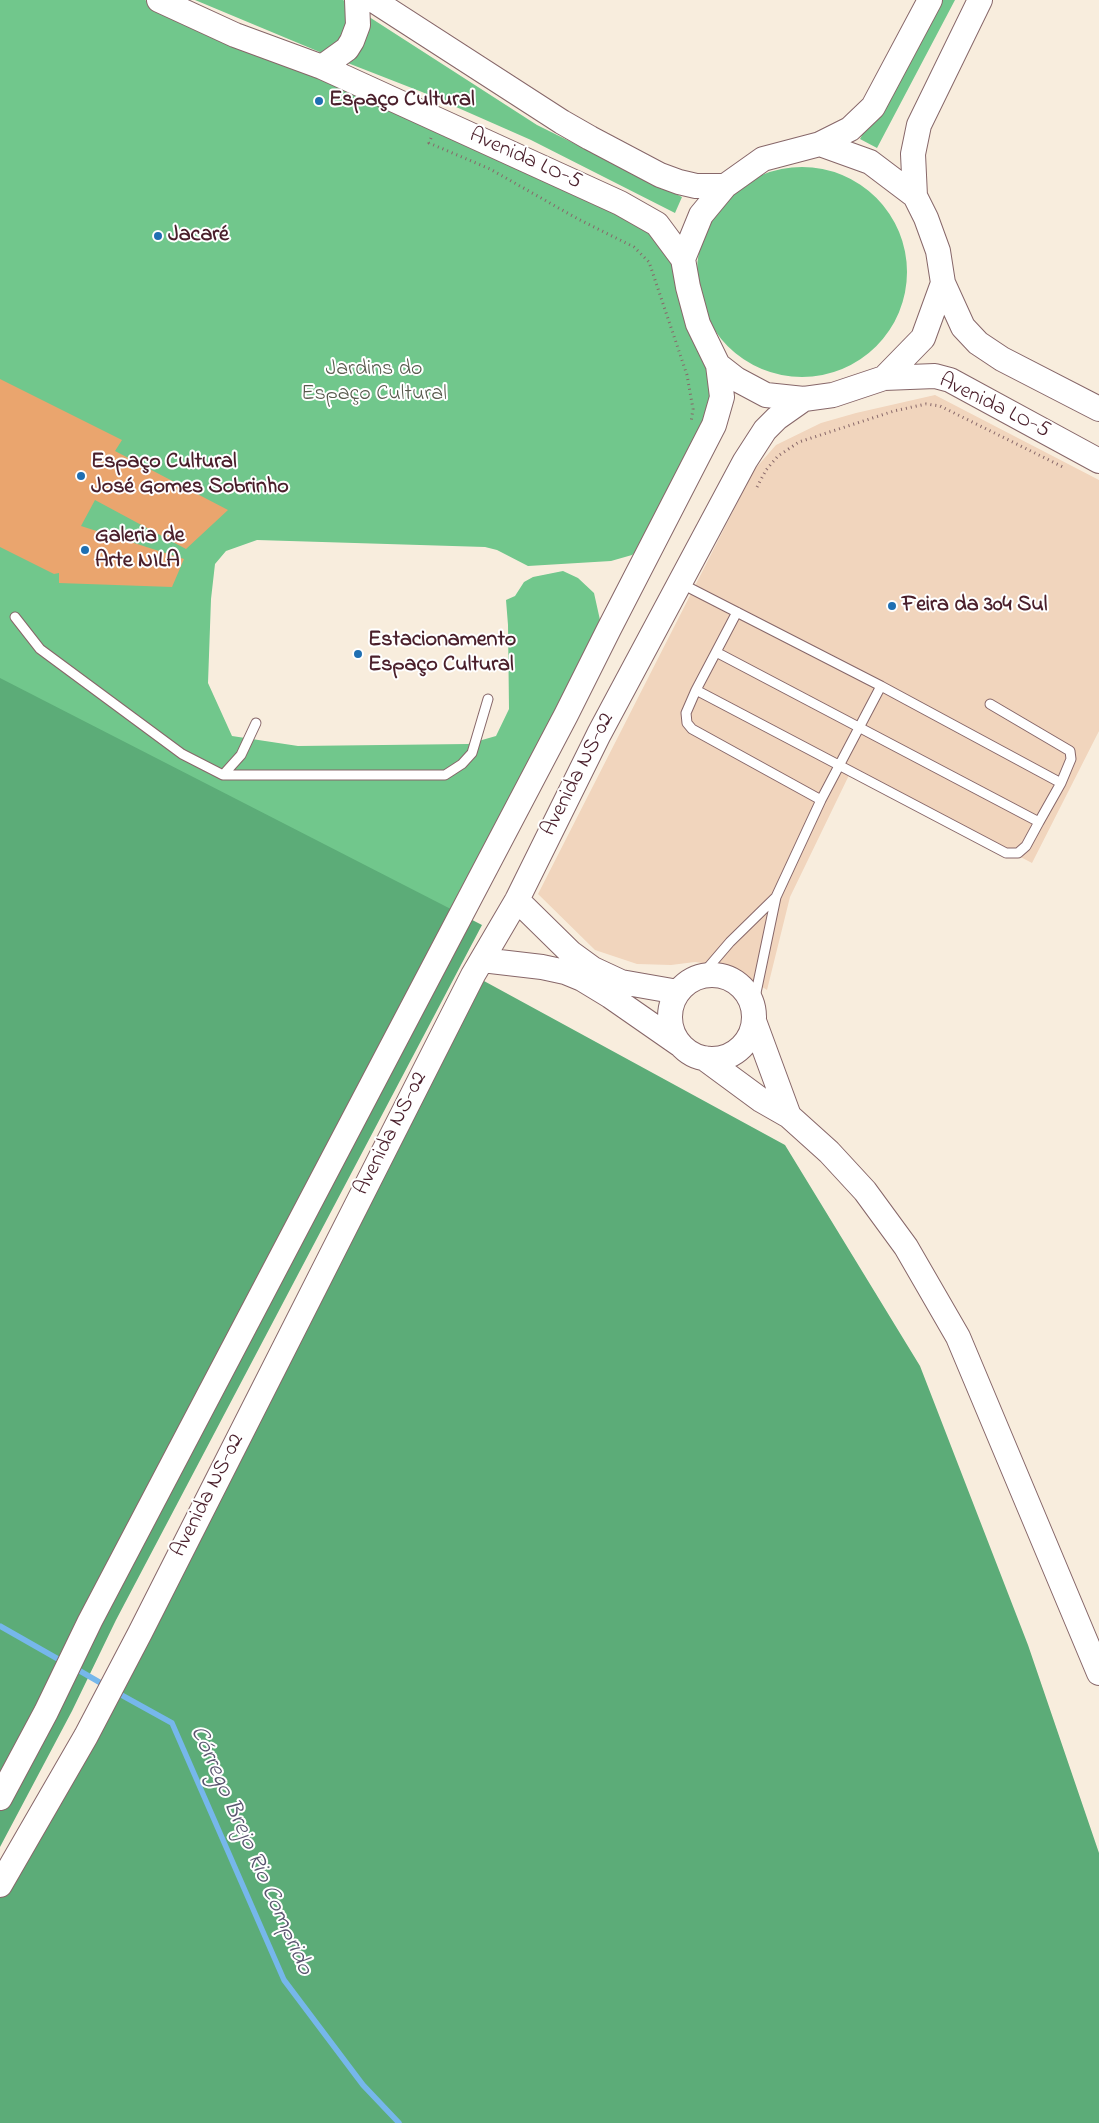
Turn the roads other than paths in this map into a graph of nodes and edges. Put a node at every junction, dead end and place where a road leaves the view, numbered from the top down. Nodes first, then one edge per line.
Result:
1 (159, 0) edge
2 (357, 0) edge
3 (373, 0) edge
4 (930, 0) edge
5 (980, 0) edge
6 (322, 67) junction
7 (820, 144) junction
8 (725, 186) junction
9 (915, 196) junction
10 (684, 259) junction
11 (943, 283) junction
12 (718, 365) junction
13 (884, 378) junction
14 (804, 400) junction
15 (1099, 409) edge
16 (1089, 456) edge
17 (679, 583) junction
18 (737, 612) junction
19 (15, 617) dead end
20 (716, 652) junction
21 (881, 686) junction
22 (696, 690) junction
23 (488, 699) dead end
24 (990, 704) dead end
25 (256, 723) dead end
26 (859, 728) junction
27 (840, 765) junction
28 (223, 775) junction
29 (1061, 783) junction
30 (821, 800) junction
31 (1039, 822) junction
32 (776, 897) junction
33 (517, 900) junction
34 (482, 960) junction
35 (700, 977) junction
36 (678, 992) junction
37 (753, 1014) junction
38 (679, 1044) junction
39 (704, 1058) junction
40 (789, 1116) junction
41 (1099, 1673) edge
42 (0, 1798) edge
43 (0, 1885) edge

1 - 6 street, Avenida LO-5
2 - 6 street
3 - 8 street, Avenida LO-5
4 - 7 street
5 - 9 street
6 - 10 street, Avenida LO-5
7 - 8 street
7 - 9 street
8 - 10 street
9 - 11 street
10 - 12 street
11 - 13 street
11 - 15 street, Avenida LO-5
12 - 14 street
12 - 42 street, Avenida NS-02
13 - 14 street
13 - 16 street, Avenida LO-5
14 - 17 street, Avenida NS-02
17 - 18 lane
17 - 33 street, Avenida NS-02
18 - 20 lane
18 - 21 lane
19 - 28 lane
20 - 22 lane
20 - 26 lane
21 - 26 lane
21 - 29 lane
22 - 27 lane
22 - 30 lane
23 - 28 lane
24 - 29 lane
25 - 28 lane
26 - 27 lane
26 - 31 lane
27 - 30 lane
27 - 31 lane
29 - 31 lane
30 - 32 lane
32 - 35 lane
32 - 37 lane
33 - 34 street, Avenida NS-02
33 - 36 street
34 - 38 street
34 - 43 street, Avenida NS-02
35 - 36 street
35 - 37 street
36 - 38 street
37 - 39 street
37 - 40 street
38 - 39 street
39 - 40 street
40 - 41 street

